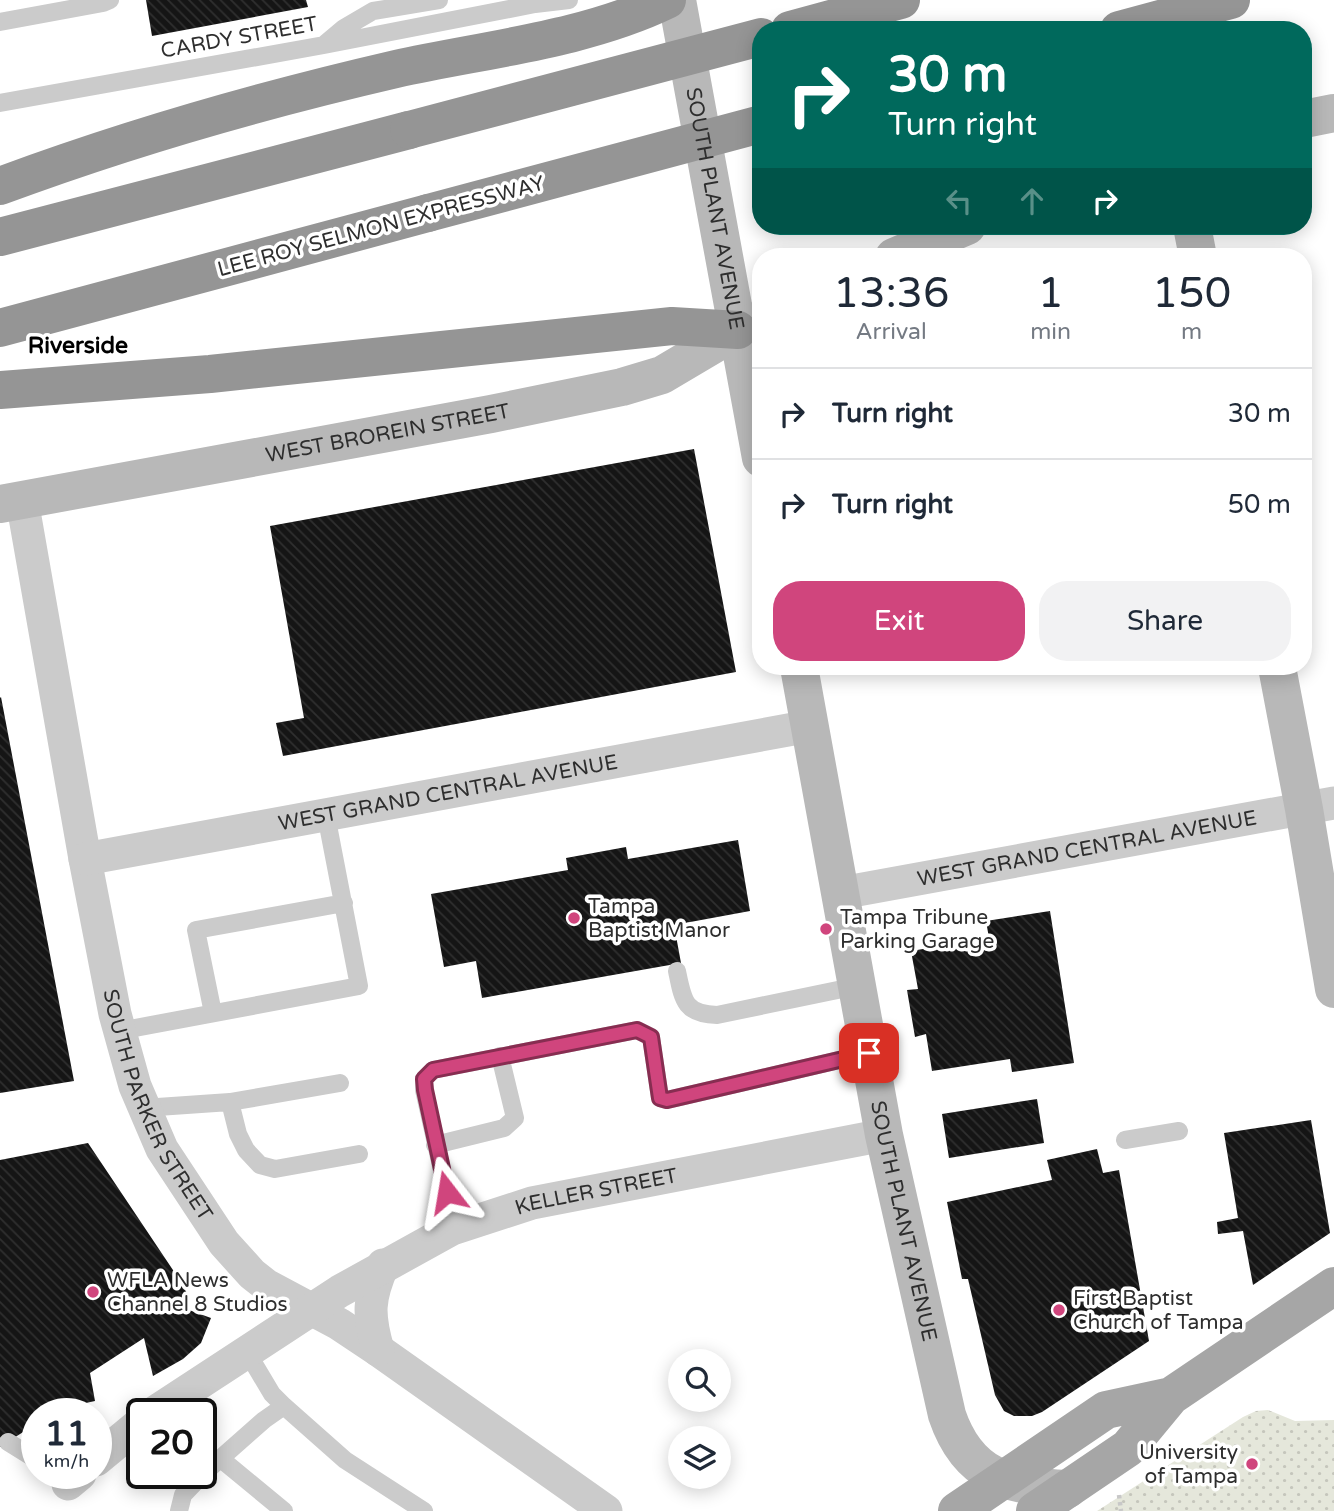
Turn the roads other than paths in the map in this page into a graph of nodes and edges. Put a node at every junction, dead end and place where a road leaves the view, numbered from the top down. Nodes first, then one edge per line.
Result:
1 (110, 0) edge
2 (439, 0) edge
3 (569, 0) edge
4 (667, 0) edge
5 (677, 0) edge
6 (901, 0) edge
7 (1149, 0) edge
8 (1231, 0) edge
9 (823, 21) edge
10 (1153, 21) edge
11 (1153, 21) edge
12 (0, 22) edge
13 (752, 39) edge
14 (324, 45) junction
15 (0, 103) edge
16 (1334, 113) edge
17 (1312, 117) edge
18 (752, 126) edge
19 (0, 186) edge
20 (946, 235) edge
21 (0, 237) edge
22 (915, 248) edge
23 (749, 324) edge
24 (0, 328) edge
25 (752, 358) edge
26 (0, 390) edge
27 (11, 502) edge
28 (800, 675) edge
29 (1279, 675) edge
30 (810, 726) junction
31 (1319, 806) edge
32 (326, 815) junction
33 (85, 859) junction
34 (841, 892) junction
35 (344, 903) junction
36 (677, 971) dead end
37 (857, 986) junction
38 (1334, 989) edge
39 (213, 1013) junction
40 (119, 1031) junction
41 (869, 1053) junction
42 (500, 1056) junction
43 (340, 1083) dead end
44 (230, 1102) junction
45 (143, 1108) junction
46 (1179, 1131) dead end
47 (884, 1135) junction
48 (1125, 1140) dead end
49 (435, 1145) junction
50 (359, 1154) dead end
51 (452, 1229) junction
52 (383, 1265) junction
53 (1334, 1286) edge
54 (311, 1309) junction
55 (378, 1350) junction
56 (247, 1352) junction
57 (1171, 1396) junction
58 (177, 1398) edge
59 (284, 1406) junction
60 (126, 1435) edge
61 (8, 1441) dead end
62 (112, 1447) edge
63 (21, 1450) edge
64 (221, 1459) junction
65 (1003, 1481) junction
66 (1068, 1489) junction
67 (179, 1511) edge
68 (284, 1511) edge
69 (424, 1511) edge
70 (606, 1511) edge
71 (957, 1511) edge
72 (1035, 1511) edge

1 - 12 lane
2 - 14 lane
3 - 14 lane, CARDY STREET
4 - 19 highway
5 - 23 street, SOUTH PLANT AVENUE
6 - 9 highway
7 - 10 street
8 - 11 highway, bridge
13 - 21 highway, bridge
14 - 15 lane, CARDY STREET
16 - 17 street
18 - 24 highway, LEE ROY SELMON EXPRESSWAY, bridge
20 - 22 street
23 - 25 street, SOUTH PLANT AVENUE
23 - 26 highway
23 - 27 street, WEST BROREIN STREET
27 - 33 street, SOUTH PARKER STREET
28 - 30 street, SOUTH PLANT AVENUE
29 - 31 street
30 - 32 street, WEST GRAND CENTRAL AVENUE
30 - 34 street, SOUTH PLANT AVENUE
31 - 34 street, WEST GRAND CENTRAL AVENUE
31 - 38 street
32 - 33 street, WEST GRAND CENTRAL AVENUE
32 - 35 lane
33 - 40 street, SOUTH PARKER STREET
34 - 37 street, SOUTH PLANT AVENUE
35 - 39 lane
35 - 39 lane
36 - 37 lane
37 - 41 street, SOUTH PLANT AVENUE
39 - 40 lane
40 - 45 street, SOUTH PARKER STREET
41 - 42 lane
41 - 47 street, SOUTH PLANT AVENUE
42 - 49 lane
42 - 49 lane
43 - 44 lane
44 - 45 lane
44 - 50 lane
45 - 54 street, SOUTH PARKER STREET
46 - 48 lane
47 - 51 street, KELLER STREET
47 - 65 street, SOUTH PLANT AVENUE
49 - 51 lane
51 - 52 street, KELLER STREET
52 - 54 street, KELLER STREET
52 - 55 street
53 - 57 main road
54 - 55 street, SOUTH PARKER STREET
54 - 56 street, KELLER STREET
55 - 70 street, SOUTH PARKER STREET
56 - 58 street, KELLER STREET
56 - 59 lane
57 - 65 main road
57 - 66 main road
59 - 64 lane
59 - 69 lane
60 - 62 street
61 - 63 lane
64 - 67 lane
64 - 68 lane
65 - 66 street, SOUTH PLANT AVENUE
65 - 71 main road
66 - 72 main road

